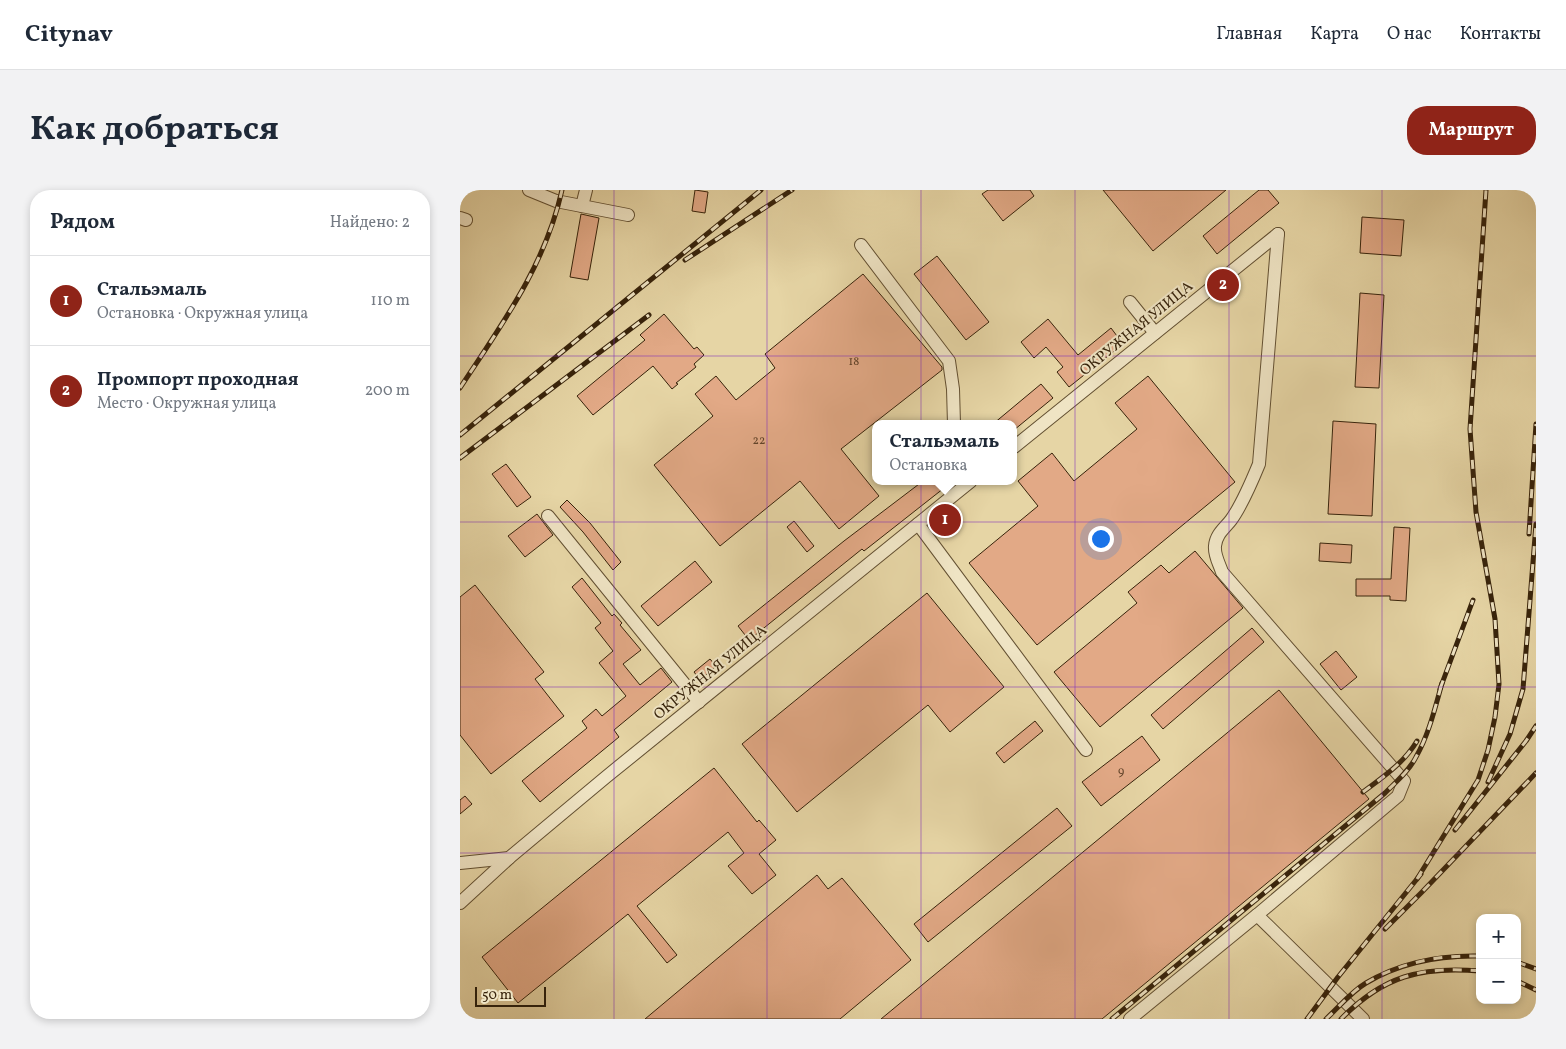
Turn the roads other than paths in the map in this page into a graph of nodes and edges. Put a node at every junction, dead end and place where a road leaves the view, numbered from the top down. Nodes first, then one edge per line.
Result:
1 (529, 190) edge
2 (586, 190) edge
3 (582, 206) junction
4 (628, 215) dead end
5 (861, 246) dead end
6 (1130, 302) dead end
7 (1155, 333) junction
8 (954, 420) edge
9 (1017, 445) edge
10 (966, 485) edge
11 (548, 516) dead end
12 (918, 524) junction
13 (699, 702) junction
14 (1086, 750) dead end
15 (510, 858) junction
16 (460, 863) edge
17 (460, 903) edge
18 (1257, 915) junction
19 (1130, 1019) edge
20 (1363, 1019) edge

1 - 3 street
2 - 3 street
3 - 4 street
5 - 8 street
6 - 7 street
7 - 9 street, ОКРУЖНАЯ УЛИЦА
7 - 18 street, ОКРУЖНАЯ УЛИЦА
10 - 12 street, ОКРУЖНАЯ УЛИЦА
11 - 13 street
12 - 13 street, ОКРУЖНАЯ УЛИЦА
12 - 14 street
13 - 15 street, ОКРУЖНАЯ УЛИЦА
15 - 16 street
15 - 17 street, ОКРУЖНАЯ УЛИЦА
18 - 19 street
18 - 20 street

